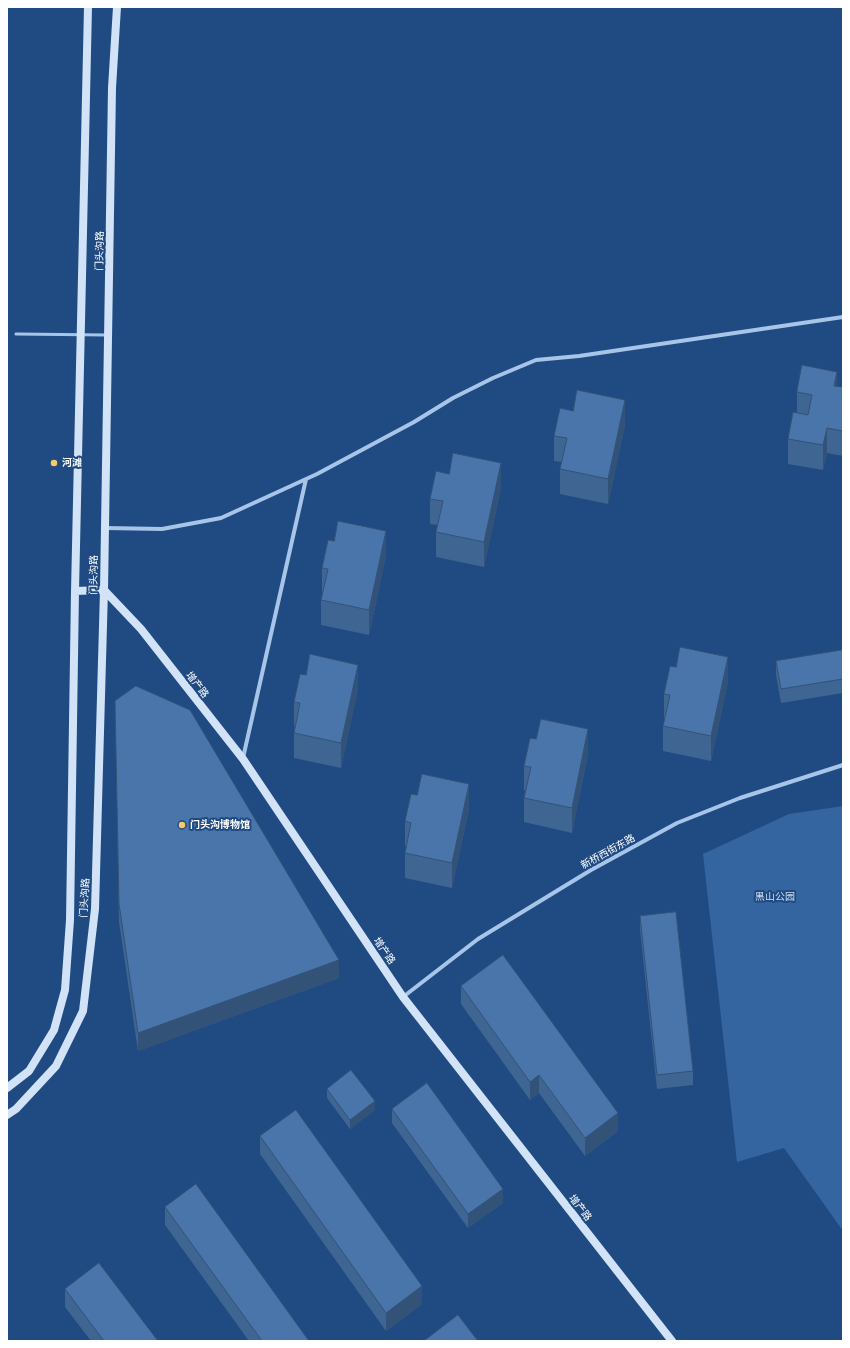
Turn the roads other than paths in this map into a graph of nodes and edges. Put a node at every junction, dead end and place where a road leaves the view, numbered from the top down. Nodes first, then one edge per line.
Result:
1 (88, 7) edge
2 (117, 7) edge
3 (843, 317) edge
4 (16, 334) dead end
5 (81, 334) junction
6 (108, 335) junction
7 (306, 479) junction
8 (104, 528) junction
9 (104, 590) junction
10 (75, 591) junction
11 (243, 759) junction
12 (843, 765) edge
13 (403, 996) junction
14 (7, 1088) edge
15 (7, 1115) edge
16 (672, 1341) edge

1 - 5 main road, 门头沟路
2 - 6 main road, 门头沟路
3 - 7 street
4 - 5 lane
5 - 6 lane
5 - 10 main road, 门头沟路
6 - 8 main road, 门头沟路
7 - 8 street
7 - 11 street
8 - 9 main road, 门头沟路
9 - 10 main road
9 - 11 main road, 增产路
9 - 15 main road, 门头沟路
10 - 14 main road, 门头沟路
11 - 13 main road, 增产路
12 - 13 street, 新桥西街东路
13 - 16 main road, 增产路

